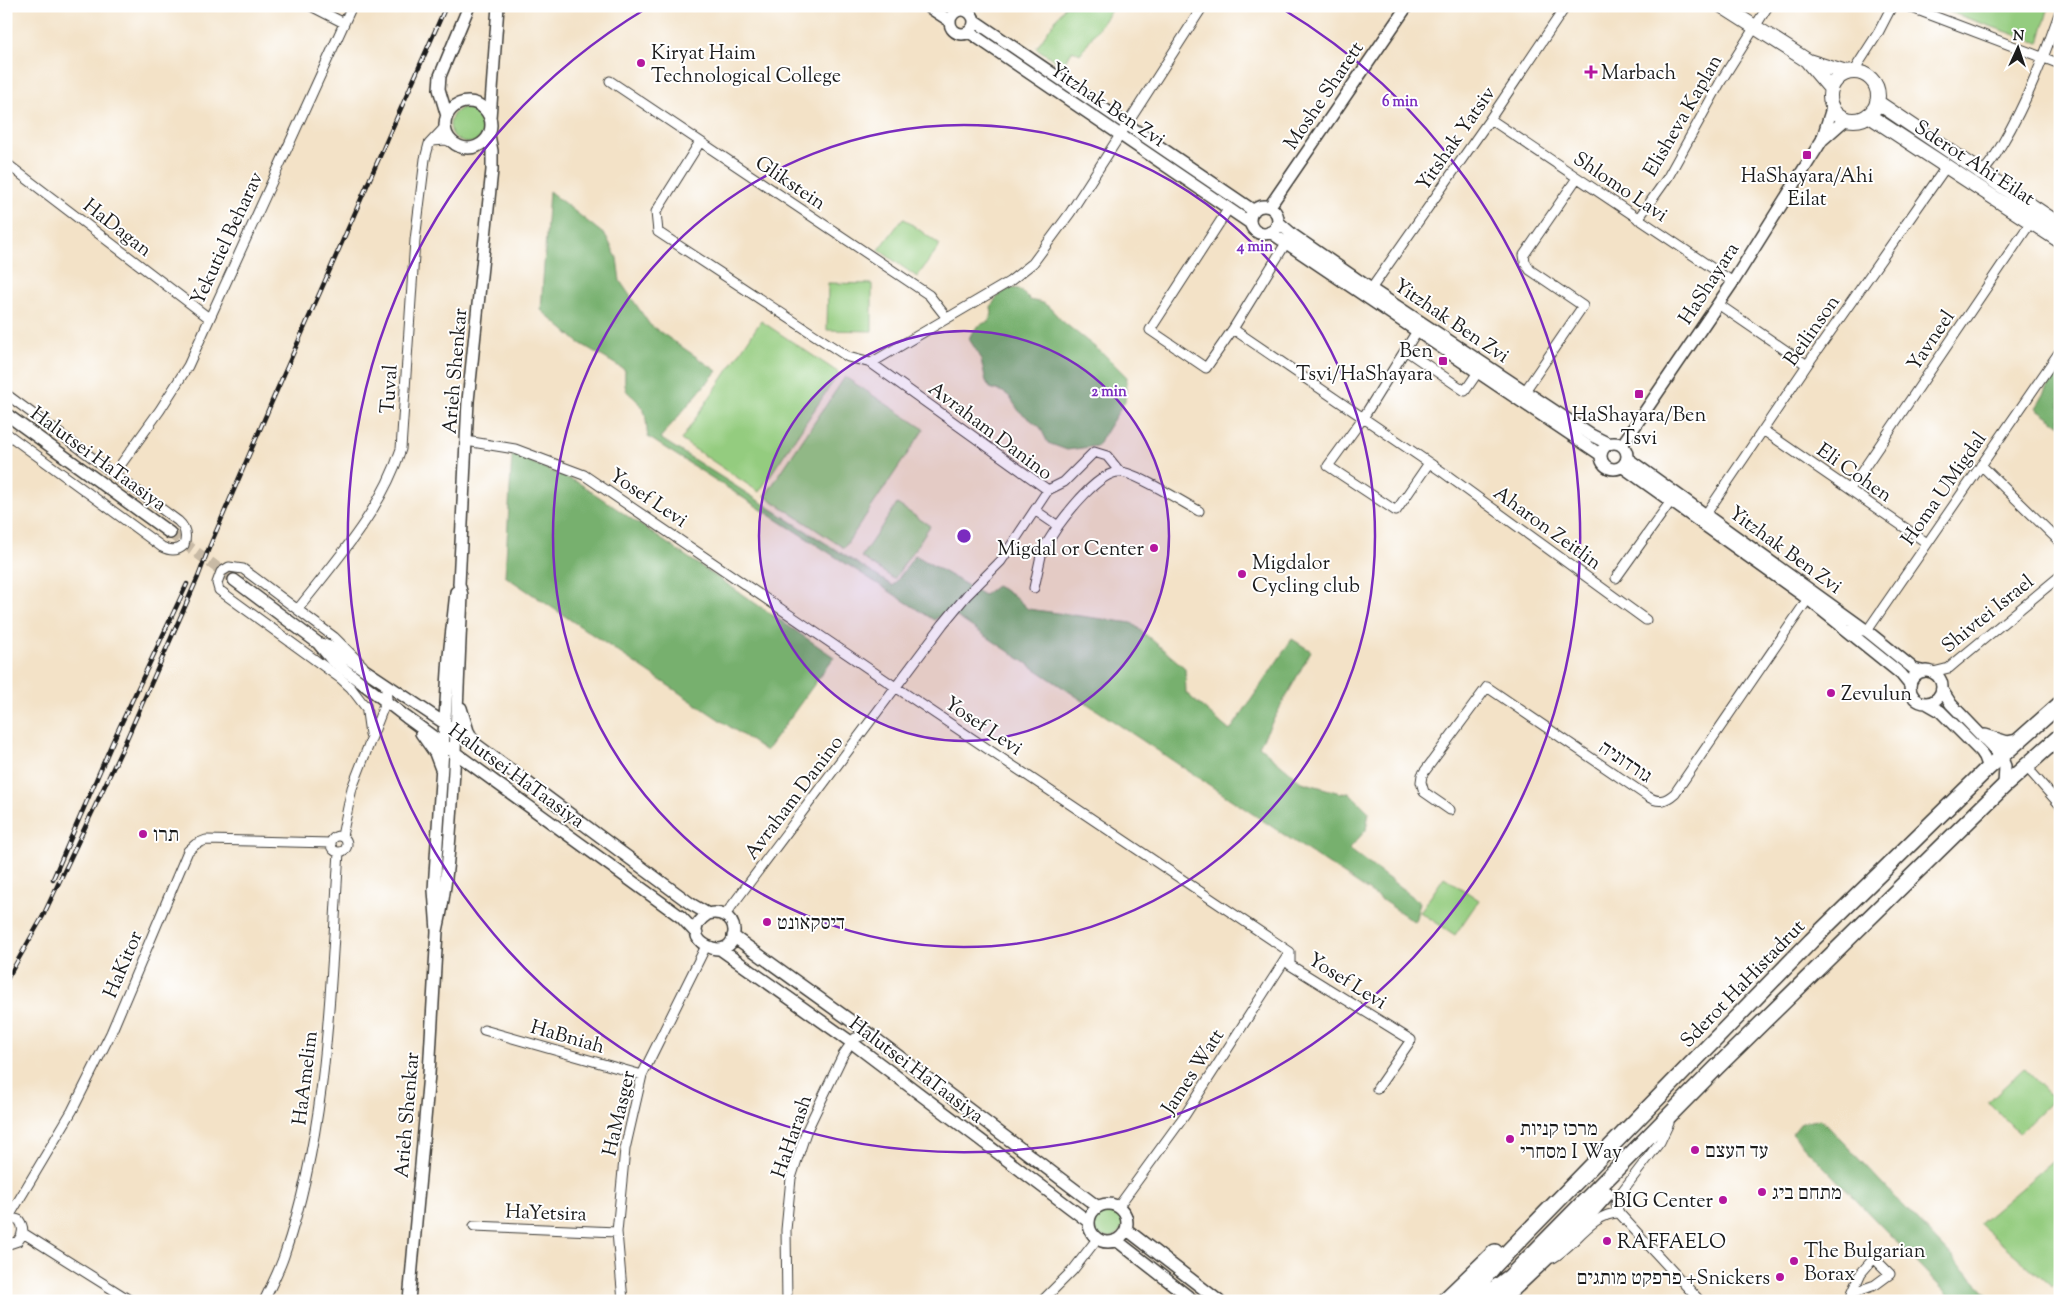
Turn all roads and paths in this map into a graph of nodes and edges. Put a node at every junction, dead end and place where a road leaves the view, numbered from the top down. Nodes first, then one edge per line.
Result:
1 (311, 6) edge
2 (352, 6) edge
3 (469, 6) edge
4 (498, 6) edge
5 (927, 6) edge
6 (1203, 6) edge
7 (1407, 6) edge
8 (1566, 6) edge
9 (1722, 6) edge
10 (1768, 6) edge
11 (1892, 6) edge
12 (1907, 6) edge
13 (953, 8) edge
14 (2060, 11) edge
15 (972, 13) edge
16 (950, 21) junction
17 (344, 23) junction
18 (1755, 28) junction
19 (969, 32) junction
20 (2044, 58) junction
21 (1808, 61) junction
22 (2060, 64) edge
23 (1850, 72) junction
24 (610, 81) dead end
25 (493, 82) junction
26 (439, 89) junction
27 (1831, 89) junction
28 (1877, 102) junction
29 (465, 103) junction
30 (1833, 105) junction
31 (1868, 115) junction
32 (490, 118) junction
33 (1847, 118) junction
34 (1490, 119) junction
35 (446, 121) junction
36 (1123, 129) junction
37 (489, 135) junction
38 (1822, 140) junction
39 (431, 141) junction
40 (700, 142) junction
41 (453, 143) junction
42 (477, 146) junction
43 (492, 162) junction
44 (6, 163) edge
45 (1946, 167) junction
46 (1982, 172) junction
47 (1577, 178) junction
48 (1964, 178) junction
49 (1270, 206) junction
50 (1229, 208) junction
51 (2034, 208) junction
52 (1254, 211) junction
53 (1638, 219) junction
54 (1250, 222) junction
55 (1278, 222) junction
56 (2030, 222) junction
57 (2060, 225) edge
58 (1270, 232) junction
59 (2060, 241) edge
60 (1286, 243) junction
61 (1733, 282) junction
62 (1371, 289) junction
63 (1718, 304) junction
64 (209, 318) junction
65 (946, 318) junction
66 (1233, 329) junction
67 (1417, 331) junction
68 (1405, 350) junction
69 (2060, 351) edge
70 (871, 363) junction
71 (1807, 365) junction
72 (1478, 372) junction
73 (1525, 391) junction
74 (6, 394) edge
75 (6, 414) edge
76 (1363, 418) junction
77 (1763, 430) junction
78 (6, 433) edge
79 (466, 441) junction
80 (1609, 444) junction
81 (1622, 445) junction
82 (1601, 455) junction
83 (1429, 463) junction
84 (1625, 463) junction
85 (1981, 465) junction
86 (1120, 472) junction
87 (114, 474) junction
88 (1048, 490) junction
89 (1850, 490) junction
90 (1671, 501) junction
91 (1036, 511) junction
92 (1199, 511) dead end
93 (1706, 514) junction
94 (1058, 526) junction
95 (170, 532) tunnel mouth
96 (1927, 542) junction
97 (2060, 542) edge
98 (2060, 576) edge
99 (1616, 578) dead end
100 (234, 580) tunnel mouth
101 (1034, 588) dead end
102 (1807, 593) junction
103 (298, 609) junction
104 (1646, 620) dead end
105 (1849, 630) junction
106 (1867, 631) junction
107 (318, 643) junction
108 (366, 670) junction
109 (1927, 672) junction
110 (353, 676) junction
111 (385, 682) junction
112 (1910, 685) junction
113 (897, 688) junction
114 (1942, 690) junction
115 (453, 691) junction
116 (386, 702) junction
117 (1926, 703) junction
118 (2060, 704) edge
119 (420, 706) junction
120 (367, 709) junction
121 (406, 717) junction
122 (446, 723) junction
123 (457, 731) junction
124 (371, 736) junction
125 (2060, 736) edge
126 (1985, 737) junction
127 (2017, 742) junction
128 (444, 745) junction
129 (477, 745) junction
130 (455, 754) junction
131 (2001, 756) junction
132 (2031, 761) junction
133 (1988, 768) junction
134 (442, 772) junction
135 (2004, 786) junction
136 (2060, 805) edge
137 (1450, 810) dead end
138 (342, 836) junction
139 (331, 843) junction
140 (339, 852) junction
141 (708, 914) junction
142 (725, 915) junction
143 (437, 931) junction
144 (697, 934) junction
145 (733, 936) junction
146 (706, 946) junction
147 (720, 949) junction
148 (1290, 952) junction
149 (484, 1030) dead end
150 (872, 1036) junction
151 (851, 1042) junction
152 (1716, 1068) junction
153 (642, 1075) junction
154 (1376, 1089) dead end
155 (1669, 1123) junction
156 (1624, 1132) junction
157 (1098, 1207) junction
158 (1118, 1207) junction
159 (1619, 1213) junction
160 (8, 1216) edge
161 (1089, 1222) junction
162 (474, 1226) dead end
163 (1126, 1229) junction
164 (617, 1232) junction
165 (23, 1233) junction
166 (1098, 1239) junction
167 (1116, 1240) junction
168 (7, 1246) edge
169 (1529, 1272) junction
170 (1852, 1293) dead end
171 (131, 1301) edge
172 (264, 1301) edge
173 (409, 1301) edge
174 (622, 1301) edge
175 (787, 1301) edge
176 (1042, 1301) edge
177 (1194, 1301) edge
178 (1219, 1301) edge
179 (1444, 1301) edge
180 (1464, 1301) edge
181 (1478, 1301) edge
182 (1500, 1301) edge
183 (1700, 1301) edge
184 (1844, 1301) edge

1 - 17 street
2 - 17 street, Yekutiel Beharav
3 - 26 street
4 - 25 street
5 - 16 street
6 - 36 street
7 - 49 street, Moshe Sharett
8 - 34 street, Yitshak Yatsiv
9 - 18 main road
10 - 18 street, Elisheva Kaplan
11 - 23 street
12 - 20 street
13 - 15 street
13 - 16 street
14 - 20 street
15 - 19 street
15 - 36 street, Yitzhak Ben Zvi
16 - 19 street, Yitzhak Ben Zvi
17 - 64 street, Yekutiel Beharav
18 - 21 main road
18 - 53 street, Elisheva Kaplan
19 - 36 street, Yitzhak Ben Zvi
20 - 22 street
20 - 46 street
21 - 23 main road
21 - 27 main road
23 - 27 main road
23 - 28 main road
24 - 40 street, Glikstein
25 - 29 street
25 - 32 street
26 - 29 street
26 - 35 street
27 - 30 main road
28 - 31 main road
28 - 46 main road, Sderot Ahi Eilat
29 - 32 street
29 - 35 street
30 - 33 main road
30 - 38 street, HaShayara
31 - 33 main road
31 - 45 main road, Sderot Ahi Eilat
32 - 37 street
33 - 38 street, HaShayara
34 - 47 street, Shlomo Lavi
34 - 62 street, Yitshak Yatsiv
35 - 39 street, Tuval
35 - 41 street
36 - 50 street, Yitzhak Ben Zvi
36 - 52 street, Yitzhak Ben Zvi
36 - 65 street
37 - 42 street
37 - 43 street, Arieh Shenkar
38 - 61 street, HaShayara
39 - 41 street
39 - 103 street, Tuval
40 - 65 street, Glikstein
40 - 70 street, Avraham Danino
41 - 42 street
42 - 43 street
43 - 79 street, Arieh Shenkar
44 - 64 street, HaDagan
45 - 48 main road, Sderot Ahi Eilat
45 - 71 street, Beilinson
46 - 48 street
46 - 51 main road, Sderot Ahi Eilat
47 - 53 street, Shlomo Lavi
47 - 73 street
48 - 56 main road, Sderot Ahi Eilat
49 - 52 street
49 - 55 street
50 - 54 street, Yitzhak Ben Zvi
50 - 66 street
51 - 56 street, Yavneel
51 - 57 main road, Sderot Ahi Eilat
52 - 54 street
53 - 61 street, Shlomo Lavi
54 - 58 street
55 - 58 street
55 - 62 street, Yitzhak Ben Zvi
56 - 59 main road, Sderot Ahi Eilat
56 - 89 street, Yavneel
58 - 60 street, Yitzhak Ben Zvi
60 - 66 street
60 - 67 street, Yitzhak Ben Zvi
61 - 63 street, HaShayara
62 - 73 street, Yitzhak Ben Zvi
63 - 71 street
63 - 81 street, HaShayara
64 - 87 street, Yekutiel Beharav
65 - 70 street
66 - 76 street, Aharon Zeitlin
67 - 68 street
67 - 72 street, Yitzhak Ben Zvi
68 - 72 street
68 - 76 street
69 - 85 street, Homa UMigdal
70 - 88 street, Avraham Danino
71 - 77 street, Beilinson
72 - 82 street, Yitzhak Ben Zvi
73 - 80 street, Yitzhak Ben Zvi
74 - 87 street
75 - 95 street, Halutsei HaTaasiya
76 - 83 street, Aharon Zeitlin
76 - 83 street
77 - 89 street, Eli Cohen
77 - 93 street, Beilinson
78 - 87 street
79 - 113 street, Yosef Levi
79 - 115 street, Arieh Shenkar
80 - 81 street
80 - 82 street
81 - 84 street
82 - 84 street
83 - 104 street, Aharon Zeitlin
84 - 90 street, Yitzhak Ben Zvi
84 - 93 street, Yitzhak Ben Zvi
85 - 96 street, Homa UMigdal
85 - 97 street
86 - 88 street
86 - 92 street
86 - 94 street
88 - 91 street, Avraham Danino
89 - 96 street, Eli Cohen
90 - 99 street
90 - 102 street, Yitzhak Ben Zvi
91 - 94 street
91 - 113 street, Avraham Danino
93 - 102 street, Yitzhak Ben Zvi
94 - 101 street
96 - 106 street, Homa UMigdal
98 - 109 street, Shivtei Israel
100 - 107 street, Halutsei HaTaasiya
102 - 105 street, Yitzhak Ben Zvi
102 - 106 street, Yitzhak Ben Zvi
102 - 137 street, גורדוניה
103 - 108 street
103 - 120 street
105 - 106 street
105 - 112 street, Yitzhak Ben Zvi
106 - 109 street, Yitzhak Ben Zvi
107 - 108 street, Halutsei HaTaasiya
107 - 110 street, Halutsei HaTaasiya
108 - 111 street, Halutsei HaTaasiya
109 - 112 street
109 - 114 street, Yitzhak Ben Zvi
110 - 116 street, Halutsei HaTaasiya
110 - 120 street
111 - 116 street
111 - 119 street, Halutsei HaTaasiya
112 - 117 street, Yitzhak Ben Zvi
113 - 142 street, Avraham Danino
113 - 148 street, Yosef Levi
114 - 117 street
114 - 126 street, Yitzhak Ben Zvi
115 - 119 street
115 - 122 street, Arieh Shenkar
115 - 123 street, Arieh Shenkar
115 - 129 street
116 - 121 street, Halutsei HaTaasiya
116 - 124 street
117 - 133 street, Yitzhak Ben Zvi
118 - 127 highway, Sderot HaHistadrut
119 - 122 street, Halutsei HaTaasiya
120 - 124 street
121 - 128 street, Halutsei HaTaasiya
121 - 134 street
122 - 123 street, Halutsei HaTaasiya
122 - 128 street, Arieh Shenkar
123 - 129 street, Halutsei HaTaasiya
123 - 130 street, Arieh Shenkar
124 - 138 street
125 - 132 highway, Sderot HaHistadrut
126 - 127 highway
126 - 131 street, Yitzhak Ben Zvi
127 - 131 highway, Sderot HaHistadrut
128 - 130 street, Halutsei HaTaasiya
128 - 134 street, Arieh Shenkar
129 - 141 street, Halutsei HaTaasiya
130 - 143 street, Arieh Shenkar
130 - 144 street, Halutsei HaTaasiya
131 - 133 highway, Sderot HaHistadrut
131 - 135 street
132 - 135 highway, Sderot HaHistadrut
132 - 136 street
133 - 156 highway, Sderot HaHistadrut
134 - 143 street, Arieh Shenkar
135 - 152 highway, Sderot HaHistadrut
138 - 139 street
138 - 140 street
139 - 140 street
139 - 160 street, HaKitor
140 - 172 street, HaAmelim
141 - 142 street, Halutsei HaTaasiya
141 - 144 street
142 - 145 street
143 - 173 street, Arieh Shenkar
144 - 146 street, Halutsei HaTaasiya
145 - 147 street
145 - 150 street, Halutsei HaTaasiya
146 - 147 street, Halutsei HaTaasiya
146 - 153 street, HaMasger
147 - 151 street, Halutsei HaTaasiya
148 - 154 street, Yosef Levi
148 - 158 street, James Watt
149 - 153 street, HaBniah
150 - 151 street
150 - 157 street, Halutsei HaTaasiya
151 - 161 street, Halutsei HaTaasiya
151 - 175 street, HaHarash
152 - 155 highway
152 - 181 highway, Sderot HaHistadrut
153 - 164 street, HaMasger
155 - 159 street
155 - 169 highway
156 - 179 highway
156 - 180 highway, Sderot HaHistadrut
157 - 158 street
157 - 161 street
158 - 163 street
159 - 169 street
159 - 183 street
160 - 165 street
161 - 166 street, Halutsei HaTaasiya
162 - 164 street, HaYetsira
163 - 167 street
163 - 178 street
164 - 174 street, HaMasger
165 - 168 street
165 - 171 street
166 - 167 street
166 - 176 street
167 - 177 street
169 - 182 highway
170 - 184 street

